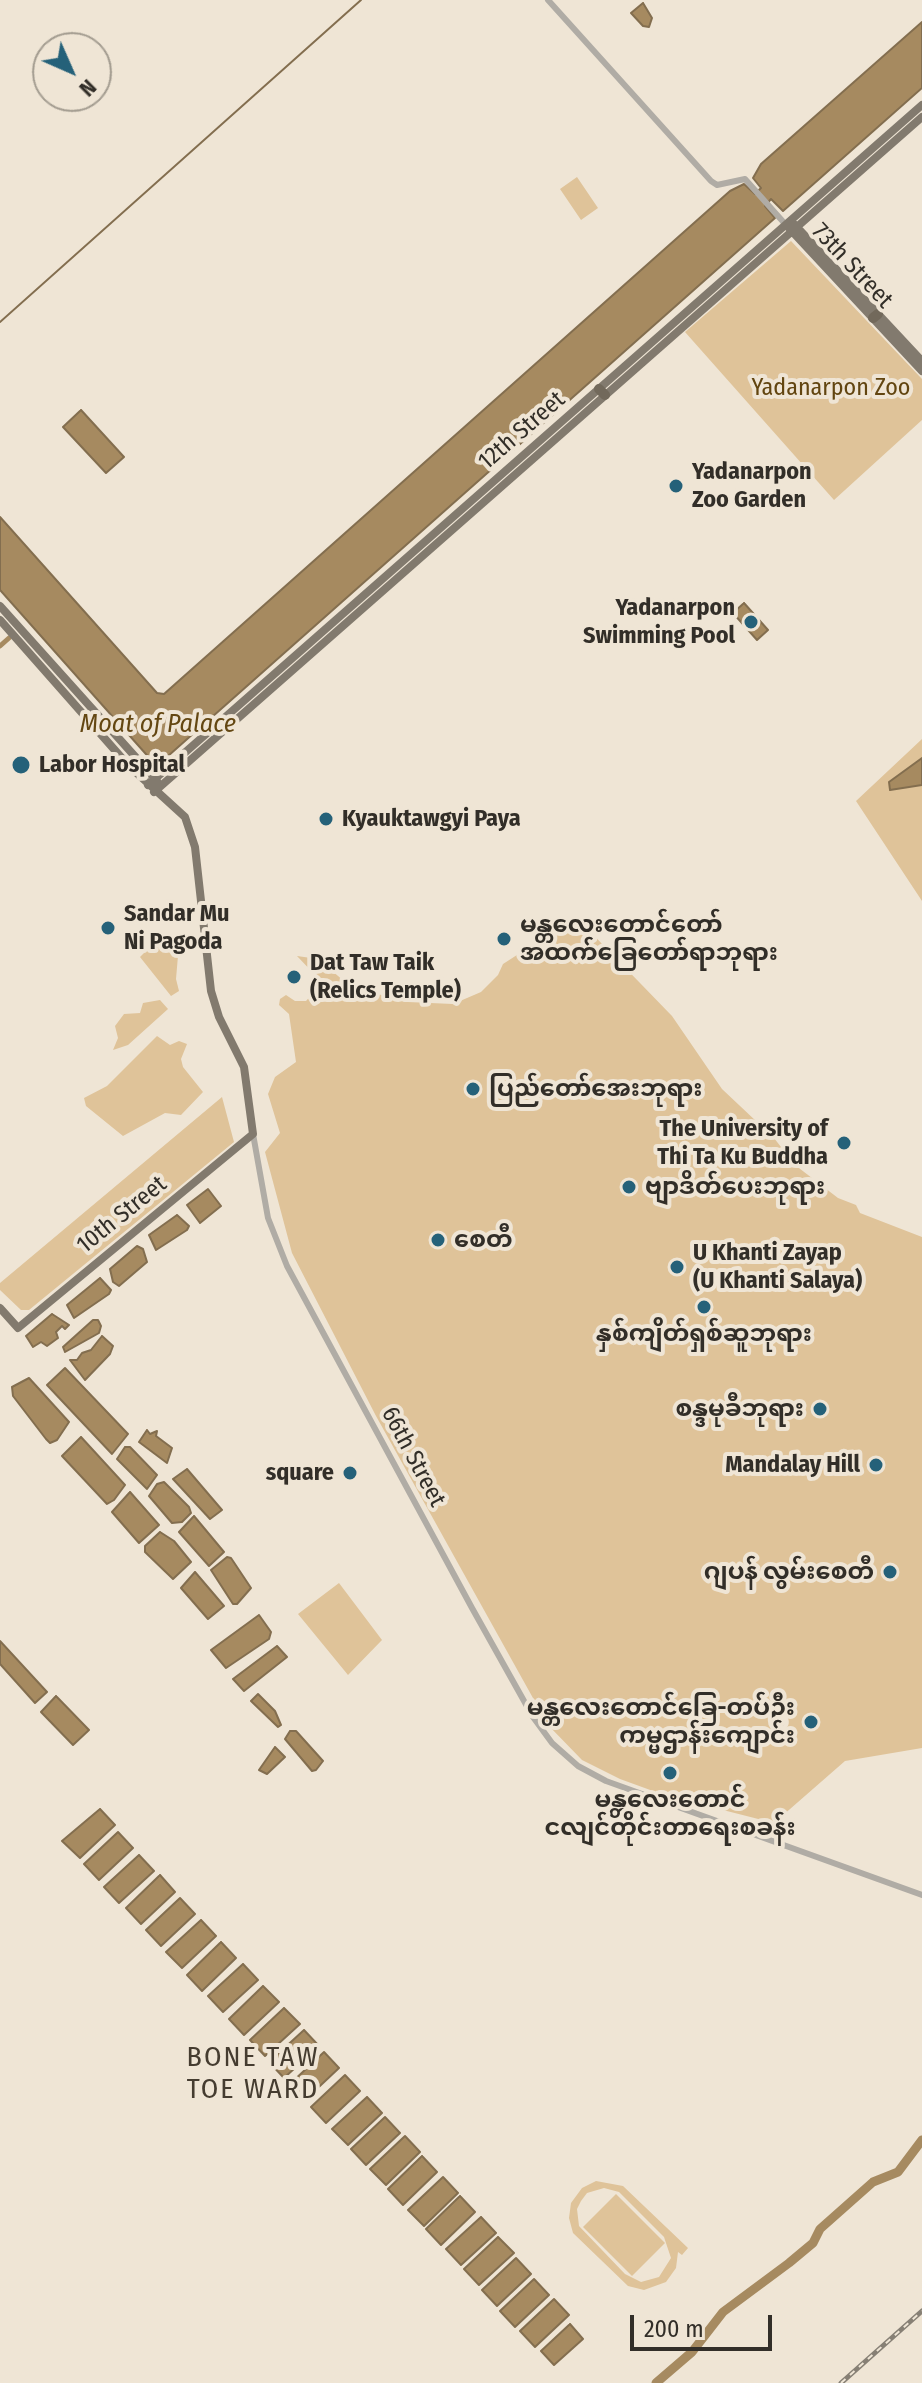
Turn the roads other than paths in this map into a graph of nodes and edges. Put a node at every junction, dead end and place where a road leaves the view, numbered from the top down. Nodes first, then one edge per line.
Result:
1 (548, 0) edge
2 (922, 105) edge
3 (922, 117) edge
4 (788, 223) junction
5 (876, 316) junction
6 (922, 361) edge
7 (922, 371) edge
8 (0, 606) edge
9 (0, 620) edge
10 (154, 785) junction
11 (253, 1134) junction
12 (0, 1300) edge
13 (0, 1308) edge
14 (20, 1326) junction
15 (922, 1895) edge

1 - 4 street
2 - 4 main road, 12th Street
3 - 4 main road, 12th Street
4 - 5 main road, 73th Street
4 - 10 main road, 12th Street
5 - 6 main road, 73th Street
5 - 7 main road, 73th Street
8 - 10 main road, 66th Street
9 - 10 main road, 66th Street
10 - 11 main road, 66th Street
11 - 14 main road, 10th Street
11 - 15 street, 66th Street
12 - 14 main road
13 - 14 main road

